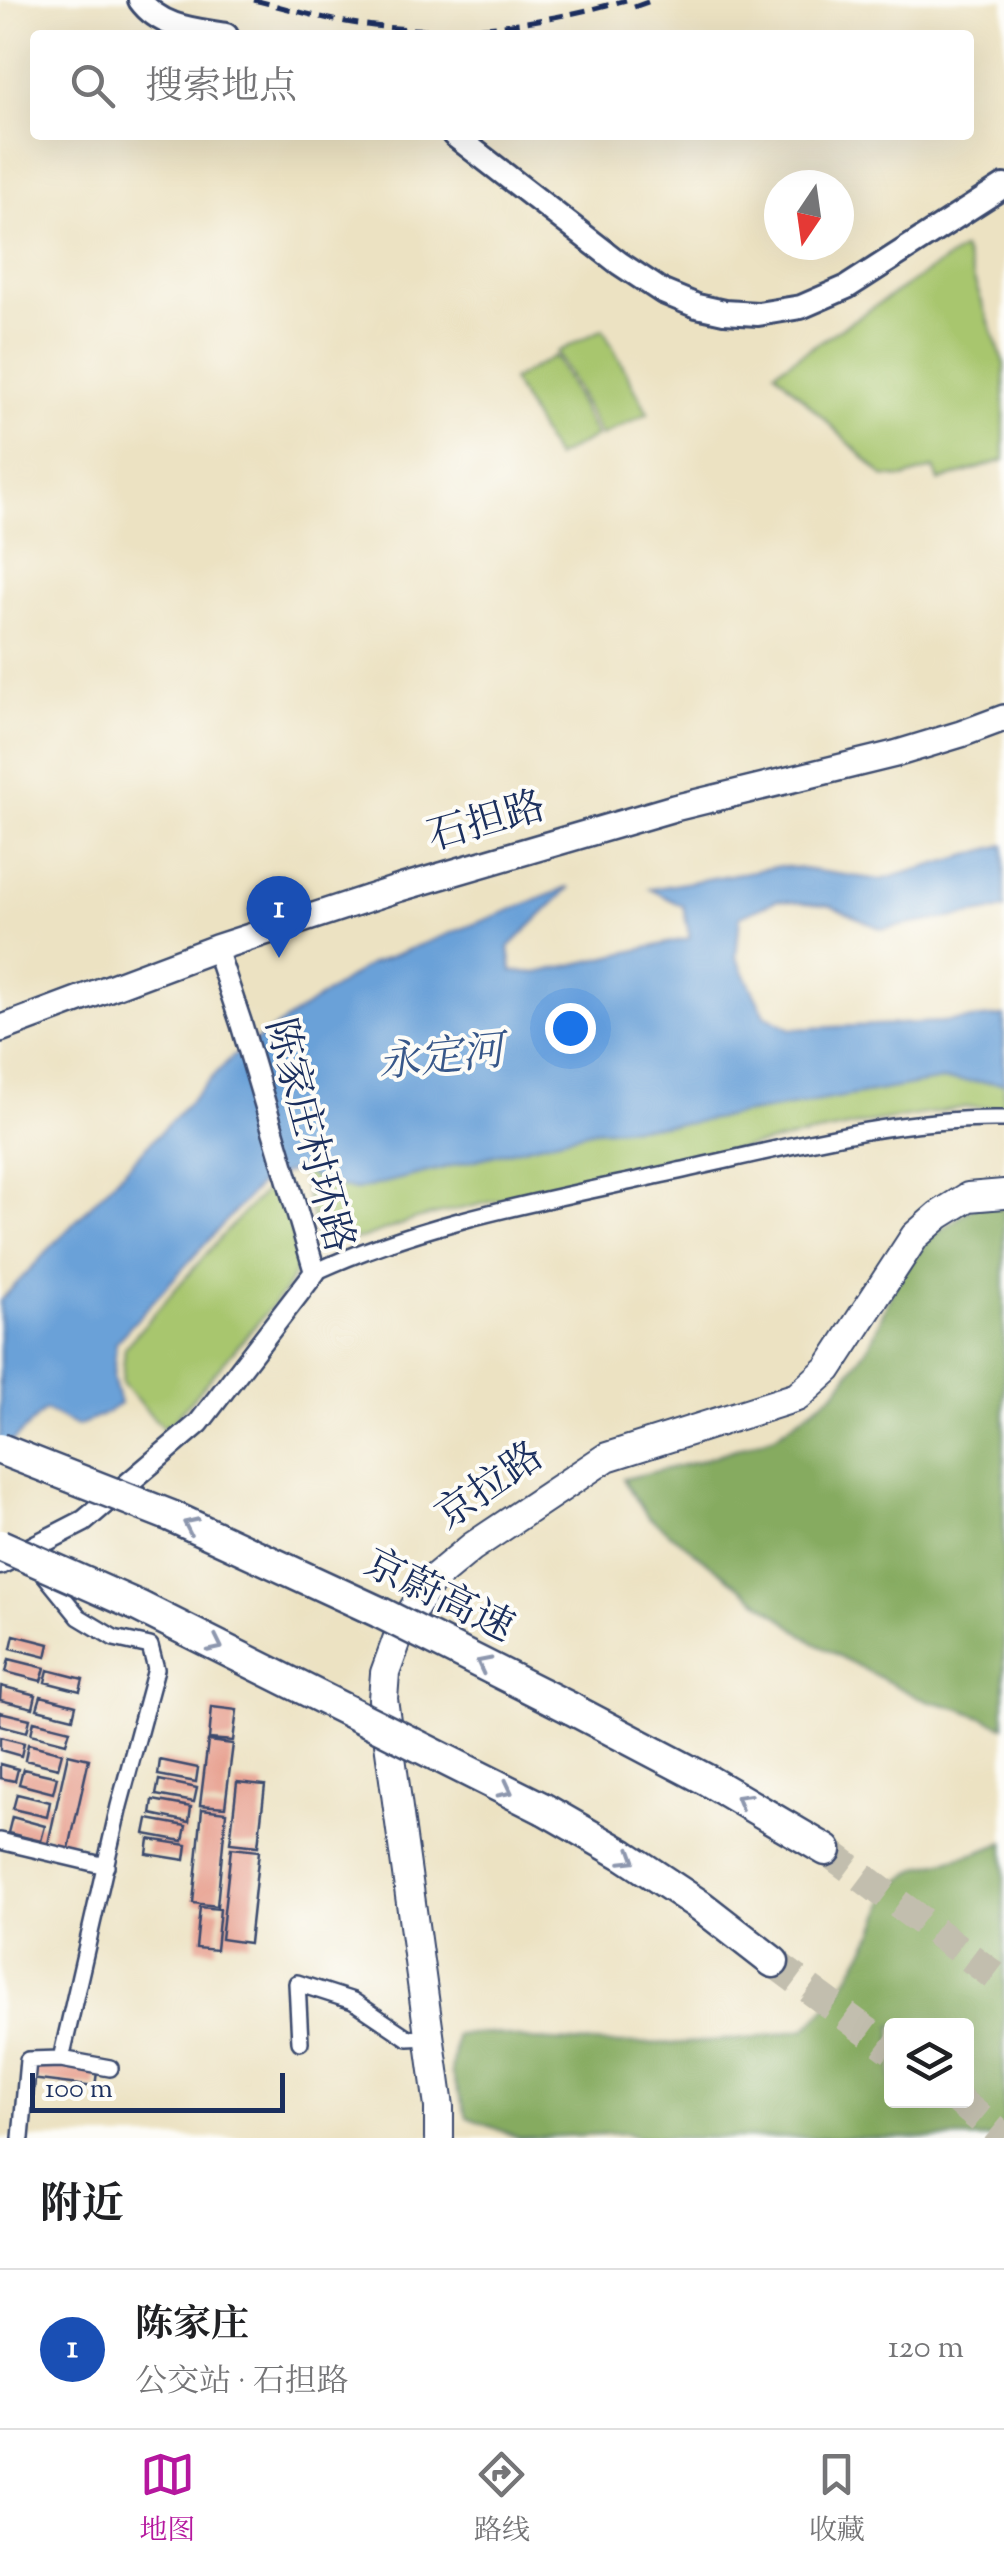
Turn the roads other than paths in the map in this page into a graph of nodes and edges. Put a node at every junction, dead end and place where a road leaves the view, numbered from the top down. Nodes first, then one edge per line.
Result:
1 (140, 0) edge
2 (198, 30) edge
3 (460, 140) edge
4 (1004, 186) edge
5 (1004, 718) edge
6 (216, 948) junction
7 (0, 1029) edge
8 (1004, 1119) edge
9 (1004, 1194) edge
10 (315, 1272) junction
11 (0, 1449) edge
12 (13, 1548) edge
13 (0, 1564) edge
14 (0, 1841) edge
15 (826, 1850) tunnel mouth
16 (106, 1866) junction
17 (773, 1962) tunnel mouth
18 (430, 2037) junction
19 (300, 2042) dead end
20 (61, 2059) junction
21 (110, 2068) dead end
22 (21, 2138) edge
23 (439, 2138) edge

1 - 2 main road
3 - 4 main road
5 - 6 main road, 石担路
6 - 7 main road, 石担路
6 - 10 street, 陈家庄村环路
8 - 10 street
9 - 18 highway, 京拉路
10 - 12 street, 陈家庄村环路
15 -> 11 highway, 京蔚高速, bridge
12 - 13 street, 陈家庄村环路
12 - 16 street
12 -> 17 highway, bridge
14 - 16 street
16 - 20 street
18 - 19 street
18 - 23 highway, 京拉路
20 - 21 street
20 - 22 street

